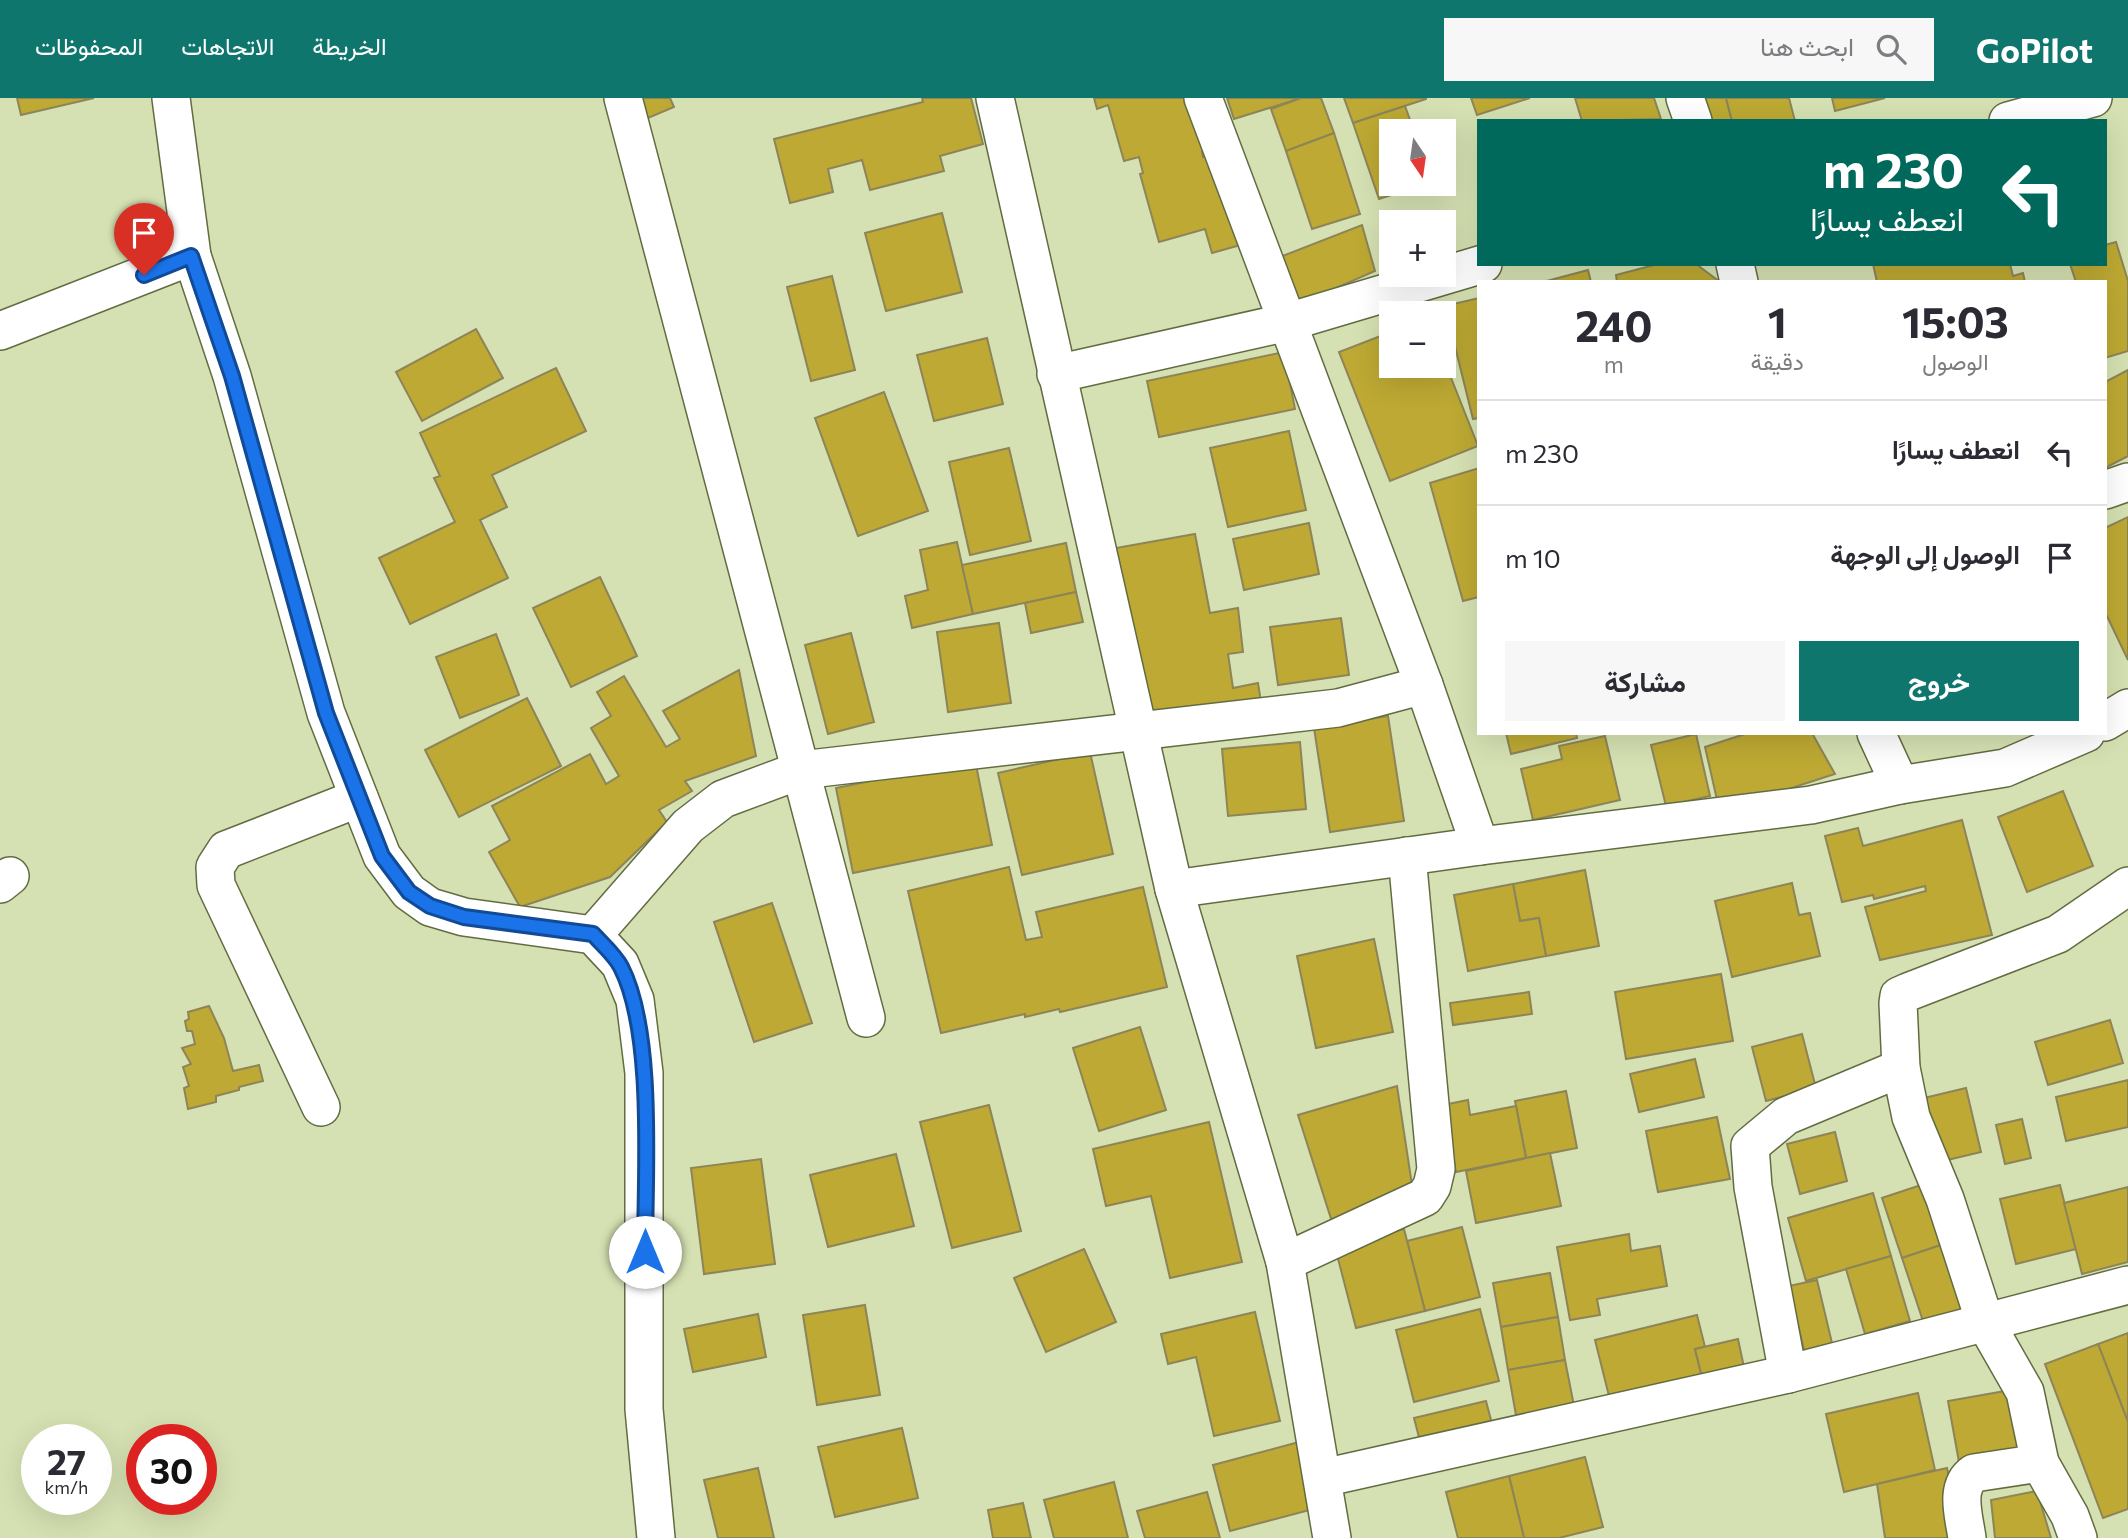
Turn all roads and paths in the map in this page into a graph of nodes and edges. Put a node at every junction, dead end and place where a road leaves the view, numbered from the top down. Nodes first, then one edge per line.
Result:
1 (171, 98) edge
2 (623, 98) edge
3 (995, 98) edge
4 (1203, 98) edge
5 (1685, 98) edge
6 (2093, 98) edge
7 (1692, 119) edge
8 (2015, 119) edge
9 (191, 256) junction
10 (1477, 266) edge
11 (1288, 322) junction
12 (0, 331) edge
13 (1056, 374) junction
14 (2128, 482) edge
15 (2107, 489) edge
16 (1424, 685) junction
17 (1140, 730) junction
18 (1878, 735) edge
19 (2081, 735) edge
20 (801, 770) junction
21 (1899, 785) junction
22 (359, 798) junction
23 (1480, 846) junction
24 (1407, 856) junction
25 (2128, 886) edge
26 (1174, 889) junction
27 (593, 934) junction
28 (866, 1018) dead end
29 (1901, 1068) junction
30 (321, 1107) dead end
31 (1285, 1262) junction
32 (2128, 1285) edge
33 (1985, 1322) junction
34 (1788, 1374) junction
35 (2040, 1463) junction
36 (1323, 1478) junction
37 (656, 1538) edge
38 (1332, 1538) edge
39 (1967, 1538) edge
40 (2078, 1538) edge

1 - 9 street
2 - 20 street
3 - 13 street
4 - 11 street
5 - 7 street
6 - 8 street
9 - 12 street
9 - 22 street
10 - 11 street
11 - 13 street
11 - 16 street
13 - 17 street
14 - 15 street
16 - 17 street
16 - 23 street
17 - 20 street
17 - 26 street
18 - 21 street
19 - 21 street
20 - 27 street
20 - 28 street
21 - 23 street
22 - 27 street
22 - 30 street
23 - 24 street
24 - 26 street
24 - 31 street
25 - 29 street
26 - 31 street
27 - 37 street
29 - 33 street
29 - 34 street
31 - 36 street
32 - 33 street
33 - 34 street
33 - 35 street
34 - 36 street
35 - 39 street
35 - 40 street
36 - 38 street

